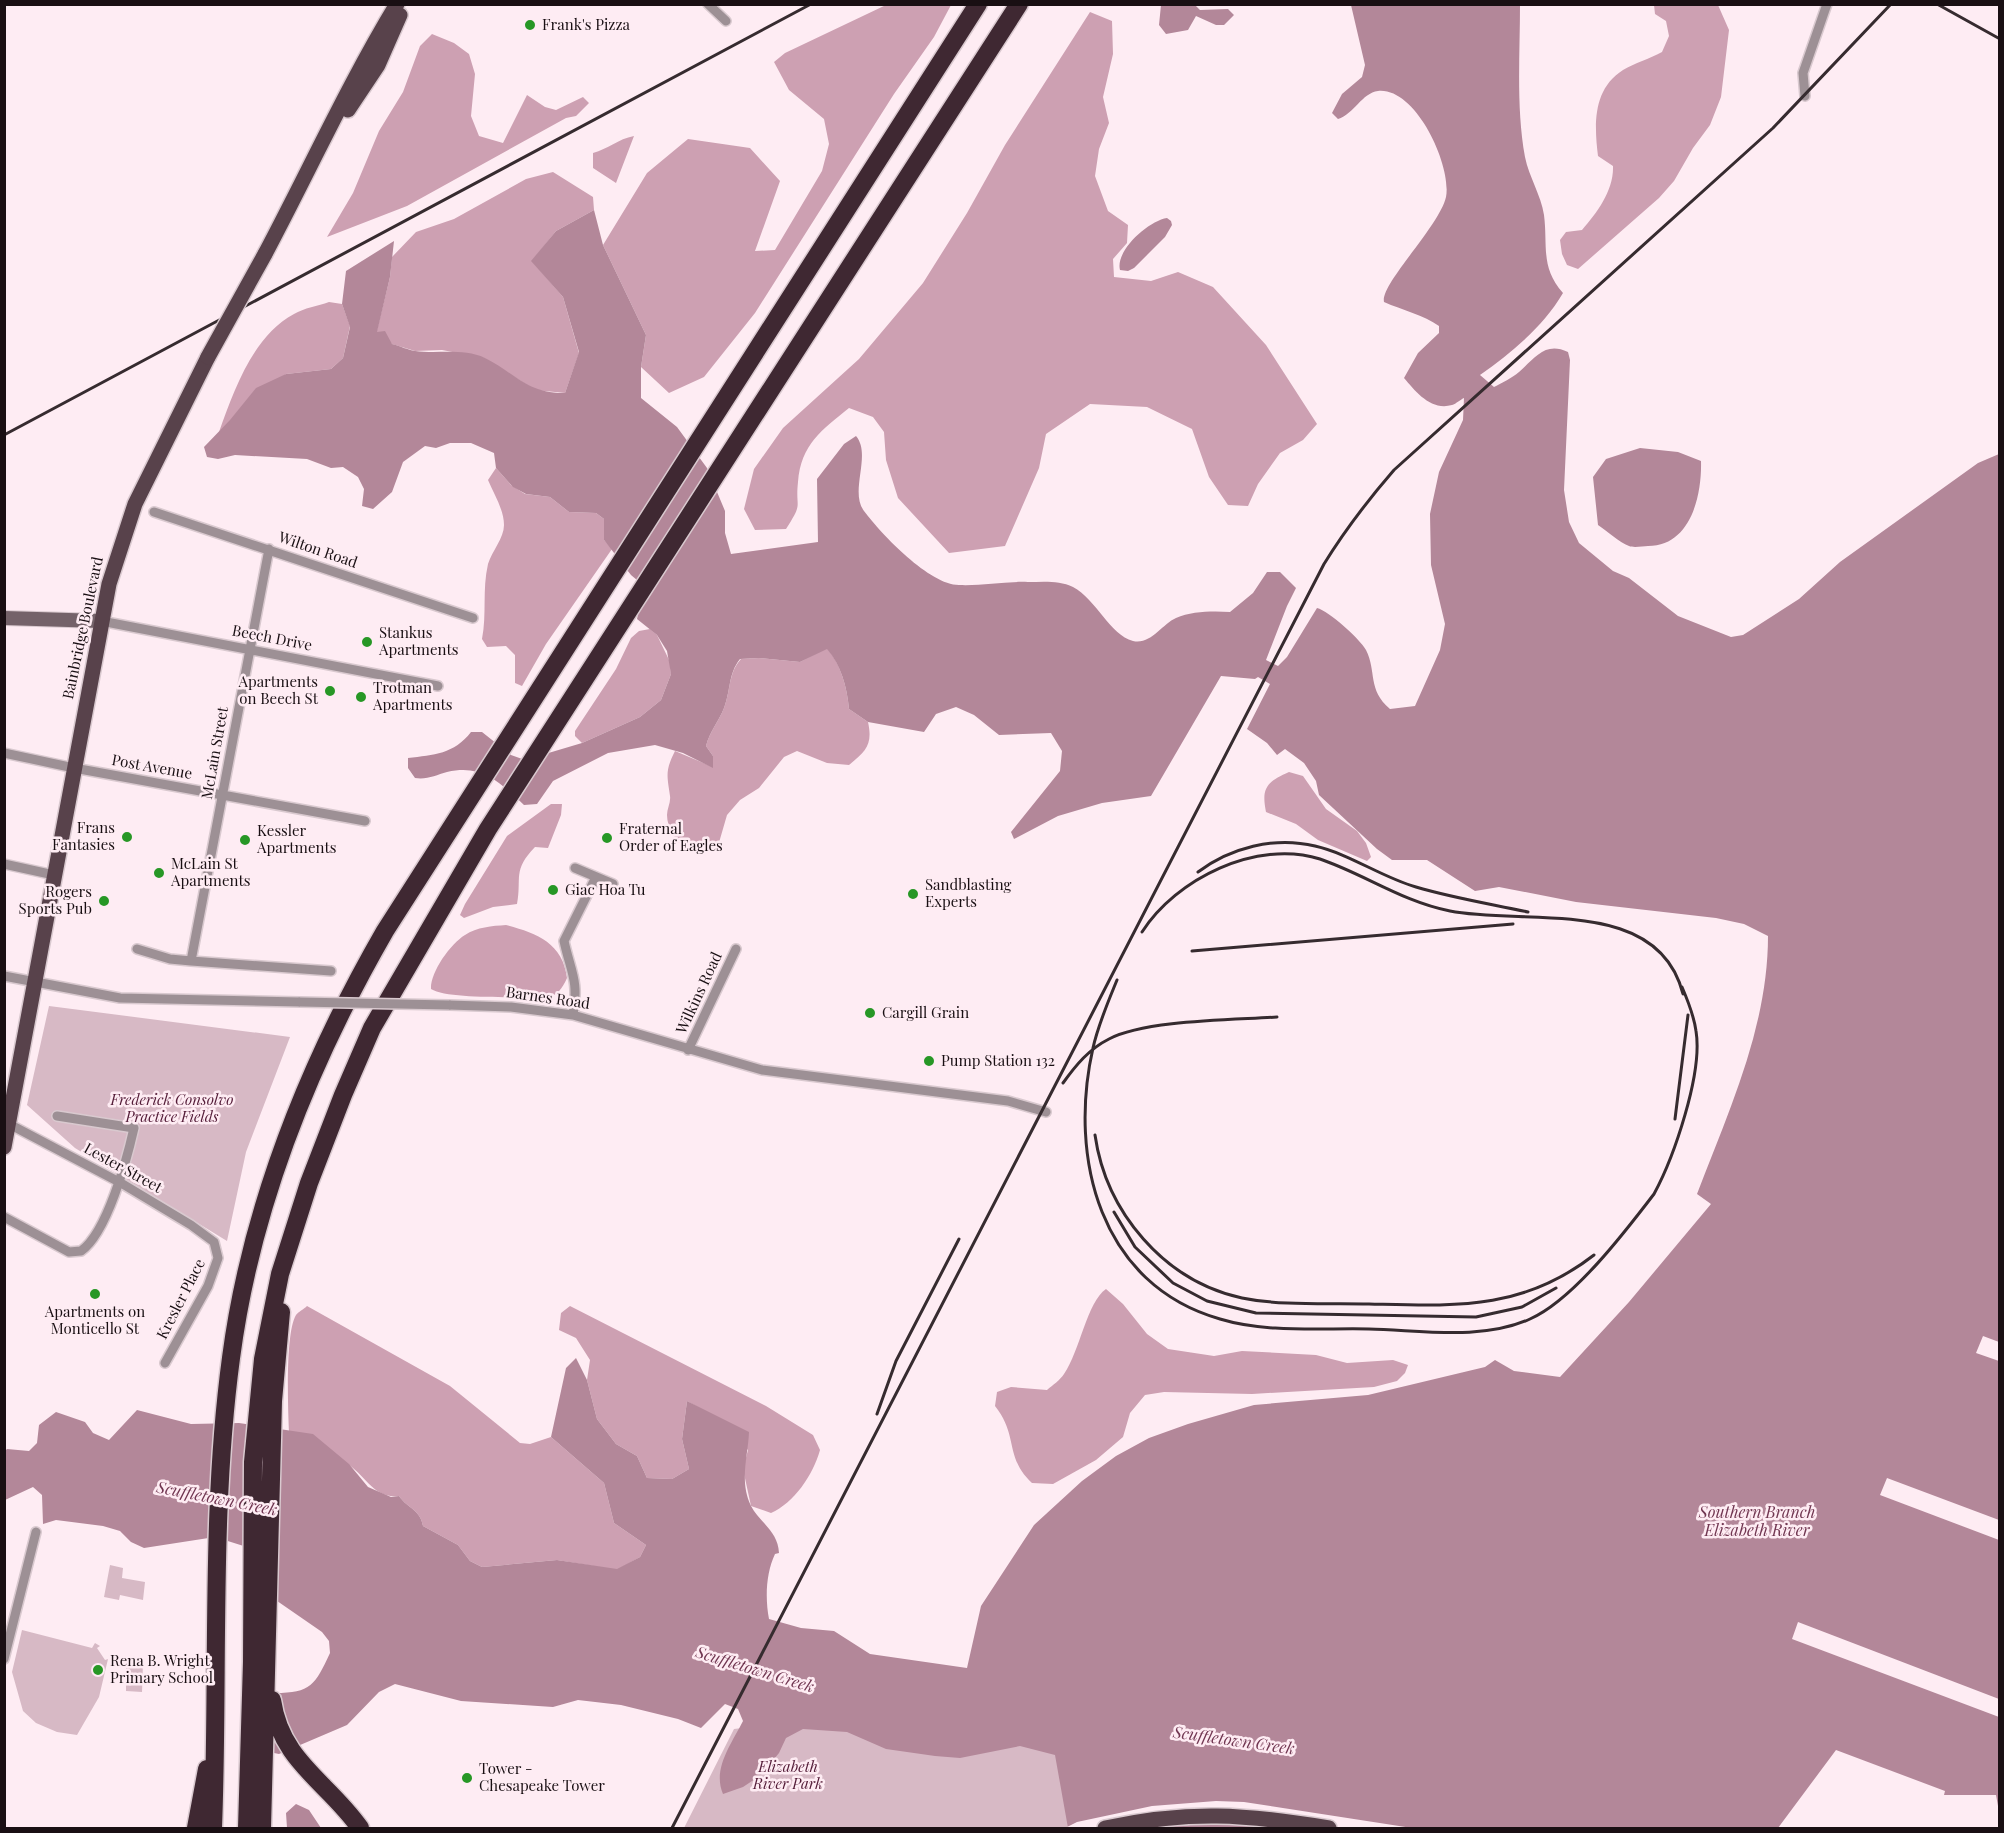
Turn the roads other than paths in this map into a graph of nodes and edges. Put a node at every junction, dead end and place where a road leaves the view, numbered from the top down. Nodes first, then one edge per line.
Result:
1 (397, 4) edge
2 (405, 4) edge
3 (708, 4) edge
4 (978, 4) edge
5 (1019, 4) edge
6 (1827, 4) edge
7 (726, 21) dead end
8 (1805, 96) dead end
9 (317, 158) junction
10 (154, 512) dead end
11 (269, 549) junction
12 (4, 618) edge
13 (473, 618) dead end
14 (100, 621) junction
15 (249, 648) junction
16 (438, 686) dead end
17 (4, 753) edge
18 (74, 768) junction
19 (223, 796) junction
20 (365, 820) dead end
21 (4, 864) edge
22 (575, 868) dead end
23 (54, 876) junction
24 (596, 877) junction
25 (614, 884) dead end
26 (137, 949) dead end
27 (736, 949) dead end
28 (191, 962) junction
29 (331, 971) dead end
30 (4, 976) edge
31 (35, 984) junction
32 (573, 1015) junction
33 (688, 1050) junction
34 (10, 1089) edge
35 (1046, 1112) dead end
36 (57, 1116) dead end
37 (9, 1124) junction
38 (4, 1147) edge
39 (121, 1183) junction
40 (4, 1217) edge
41 (216, 1247) joint
42 (165, 1363) dead end
43 (36, 1532) dead end
44 (4, 1659) edge
45 (260, 1661) junction
46 (215, 1724) junction
47 (256, 1776) junction
48 (196, 1828) edge
49 (213, 1828) edge
50 (247, 1828) edge
51 (262, 1828) edge
52 (360, 1828) edge
53 (1105, 1828) edge
54 (1329, 1828) edge

1 - 9 main road, Bainbridge Boulevard
2 - 9 main road, Bainbridge Boulevard
3 - 7 street
4 - 46 highway
5 - 45 highway
6 - 8 street
9 - 14 main road, Bainbridge Boulevard, bridge
10 - 11 street, Wilton Road
11 - 13 street, Wilton Road
11 - 15 street, McLain Street
12 - 14 street
14 - 15 street, Beech Drive
14 - 18 main road, Bainbridge Boulevard
15 - 16 street, Beech Drive
15 - 19 street, McLain Street
17 - 18 street, Post Avenue
18 - 19 street, Post Avenue
18 - 23 main road, Bainbridge Boulevard
19 - 20 street, Post Avenue
19 - 28 street, McLain Street
21 - 23 street
22 - 24 street
23 - 31 main road, Bainbridge Boulevard
24 - 25 street
24 - 32 street
26 - 28 street
27 - 33 street, Wilkins Road
28 - 29 street
30 - 31 street, Barnes Road
31 - 32 street, Barnes Road, bridge
31 - 34 main road, Bainbridge Boulevard
32 - 33 street, Barnes Road
33 - 35 street, Barnes Road
34 - 37 main road, Bainbridge Boulevard
36 - 39 street
37 - 38 main road, Bainbridge Boulevard
37 - 39 street, Lester Street
39 - 40 street
39 - 41 street, Lester Street
41 - 42 street, Kresler Place
43 - 44 street
45 - 47 highway
45 - 52 highway
46 - 48 highway
46 - 49 highway
47 - 50 highway
47 - 51 highway
53 - 54 main road

